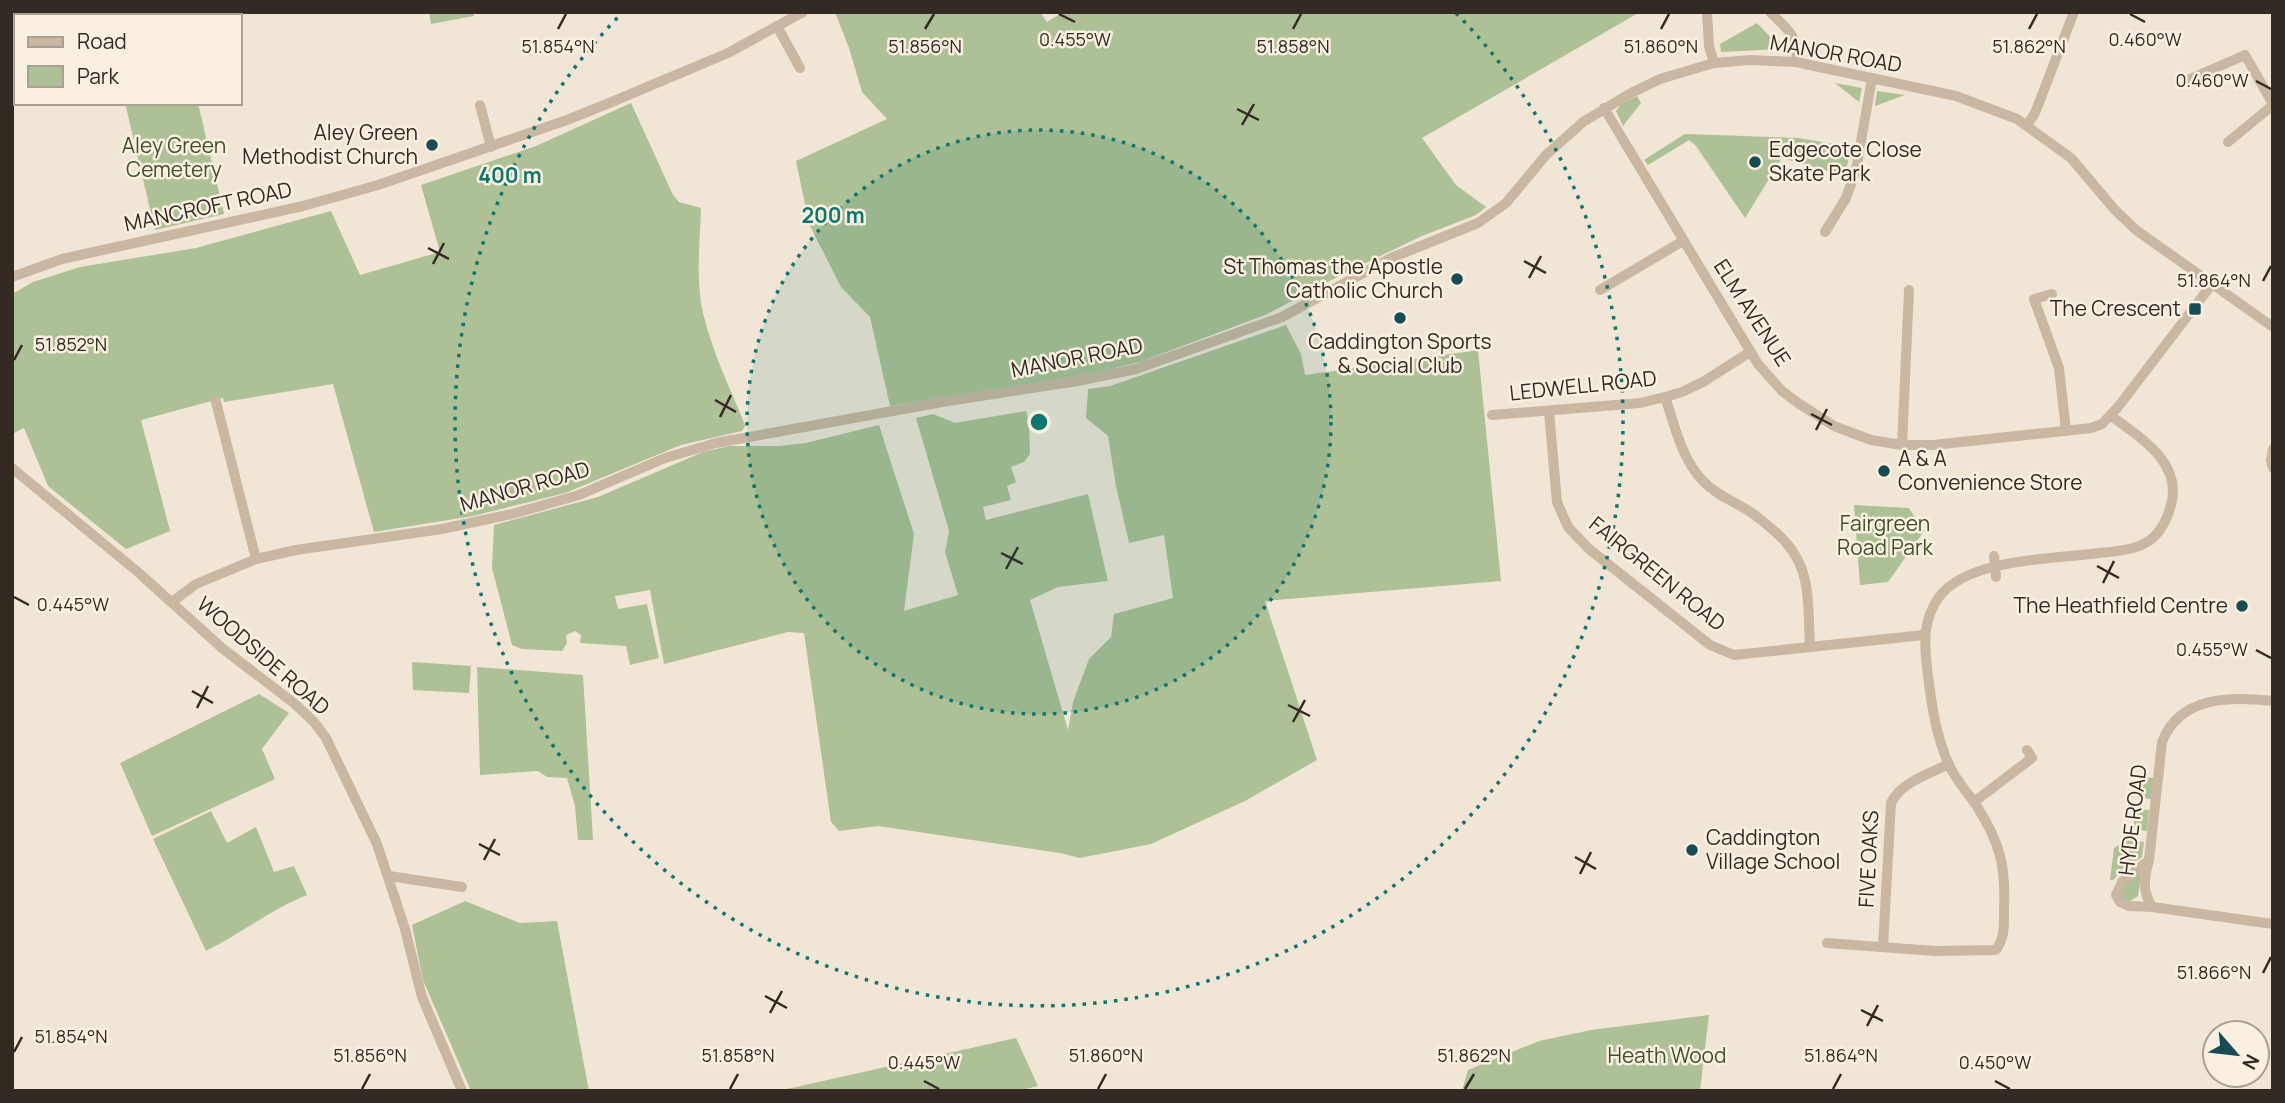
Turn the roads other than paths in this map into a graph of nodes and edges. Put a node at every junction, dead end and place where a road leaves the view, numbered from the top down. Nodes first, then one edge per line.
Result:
1 (803, 12) edge
2 (1707, 12) edge
3 (1770, 12) edge
4 (2074, 12) edge
5 (776, 26) junction
6 (1796, 62) junction
7 (1714, 63) junction
8 (800, 68) dead end
9 (1872, 78) junction
10 (2190, 79) dead end
11 (2273, 104) edge
12 (480, 105) dead end
13 (1604, 108) junction
14 (2027, 125) junction
15 (2228, 142) dead end
16 (491, 147) junction
17 (1825, 232) dead end
18 (1683, 241) junction
19 (12, 277) edge
20 (2212, 284) junction
21 (1600, 290) dead end
22 (1909, 290) dead end
23 (2052, 294) dead end
24 (2273, 327) edge
25 (1750, 352) junction
26 (1665, 397) junction
27 (216, 402) dead end
28 (1549, 411) junction
29 (1492, 415) dead end
30 (2110, 415) junction
31 (2066, 431) junction
32 (1902, 445) junction
33 (2273, 449) edge
34 (12, 468) edge
35 (2273, 468) edge
36 (256, 559) junction
37 (173, 602) junction
38 (1924, 635) junction
39 (1810, 645) junction
40 (2273, 701) edge
41 (2032, 757) dead end
42 (1949, 764) junction
43 (1974, 802) junction
44 (2148, 860) junction
45 (389, 876) junction
46 (462, 887) dead end
47 (2152, 907) junction
48 (2273, 924) edge
49 (1827, 943) dead end
50 (1883, 947) junction
51 (462, 1091) edge

1 - 5 street, MANCROFT ROAD
2 - 7 street
3 - 6 street
4 - 14 street
5 - 8 street
5 - 16 street, MANCROFT ROAD
6 - 7 street, MANOR ROAD
6 - 9 street, MANOR ROAD
7 - 13 street, MANOR ROAD
9 - 14 street, MANOR ROAD
9 - 17 street
10 - 11 street
11 - 15 street
12 - 16 street
13 - 18 street, ELM AVENUE
13 - 36 street, MANOR ROAD
14 - 20 street, MANOR ROAD
16 - 19 street, MANCROFT ROAD
18 - 21 street
18 - 25 street, ELM AVENUE
20 - 24 street, MANOR ROAD
20 - 30 street, ELM AVENUE
22 - 32 street
23 - 31 street
25 - 26 street, LEDWELL ROAD
25 - 32 street, ELM AVENUE
26 - 28 street, LEDWELL ROAD
26 - 39 street
27 - 36 street
28 - 29 street, LEDWELL ROAD
28 - 39 street, FAIRGREEN ROAD
30 - 31 street, ELM AVENUE
30 - 38 street
31 - 32 street, ELM AVENUE
33 - 35 street
34 - 37 street, WOODSIDE ROAD
36 - 37 street, MANOR ROAD
37 - 45 street, WOODSIDE ROAD
38 - 39 street, FAIRGREEN ROAD
38 - 42 street
40 - 44 street, HYDE ROAD
41 - 43 street
42 - 43 street
42 - 50 street, FIVE OAKS
43 - 50 street
44 - 47 street, HYDE ROAD
44 - 47 street
45 - 46 street
45 - 51 street, WOODSIDE ROAD
47 - 48 street
49 - 50 street

